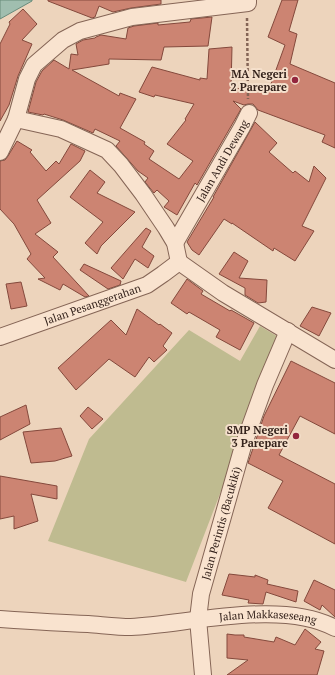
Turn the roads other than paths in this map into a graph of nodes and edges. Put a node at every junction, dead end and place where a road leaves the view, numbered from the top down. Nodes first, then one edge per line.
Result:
1 (248, 2) edge
2 (249, 113) road end
3 (16, 119) junction
4 (0, 152) edge
5 (175, 243) junction
6 (179, 262) junction
7 (288, 331) junction
8 (0, 337) edge
9 (335, 360) edge
10 (0, 619) edge
11 (198, 619) junction
12 (335, 628) edge
13 (203, 675) edge

1 - 3 street
2 - 5 street, Jalan Andi Dewang
3 - 4 street
3 - 5 street
5 - 6 street
6 - 7 street
6 - 8 street, Jalan Pesanggerahan
7 - 9 street
7 - 11 street, Jalan Perintis (Bacukiki)
10 - 11 street, Jalan Makkaseseang
11 - 12 street, Jalan Makkaseseang
11 - 13 street, Jalan Perintis (Bacukiki)

